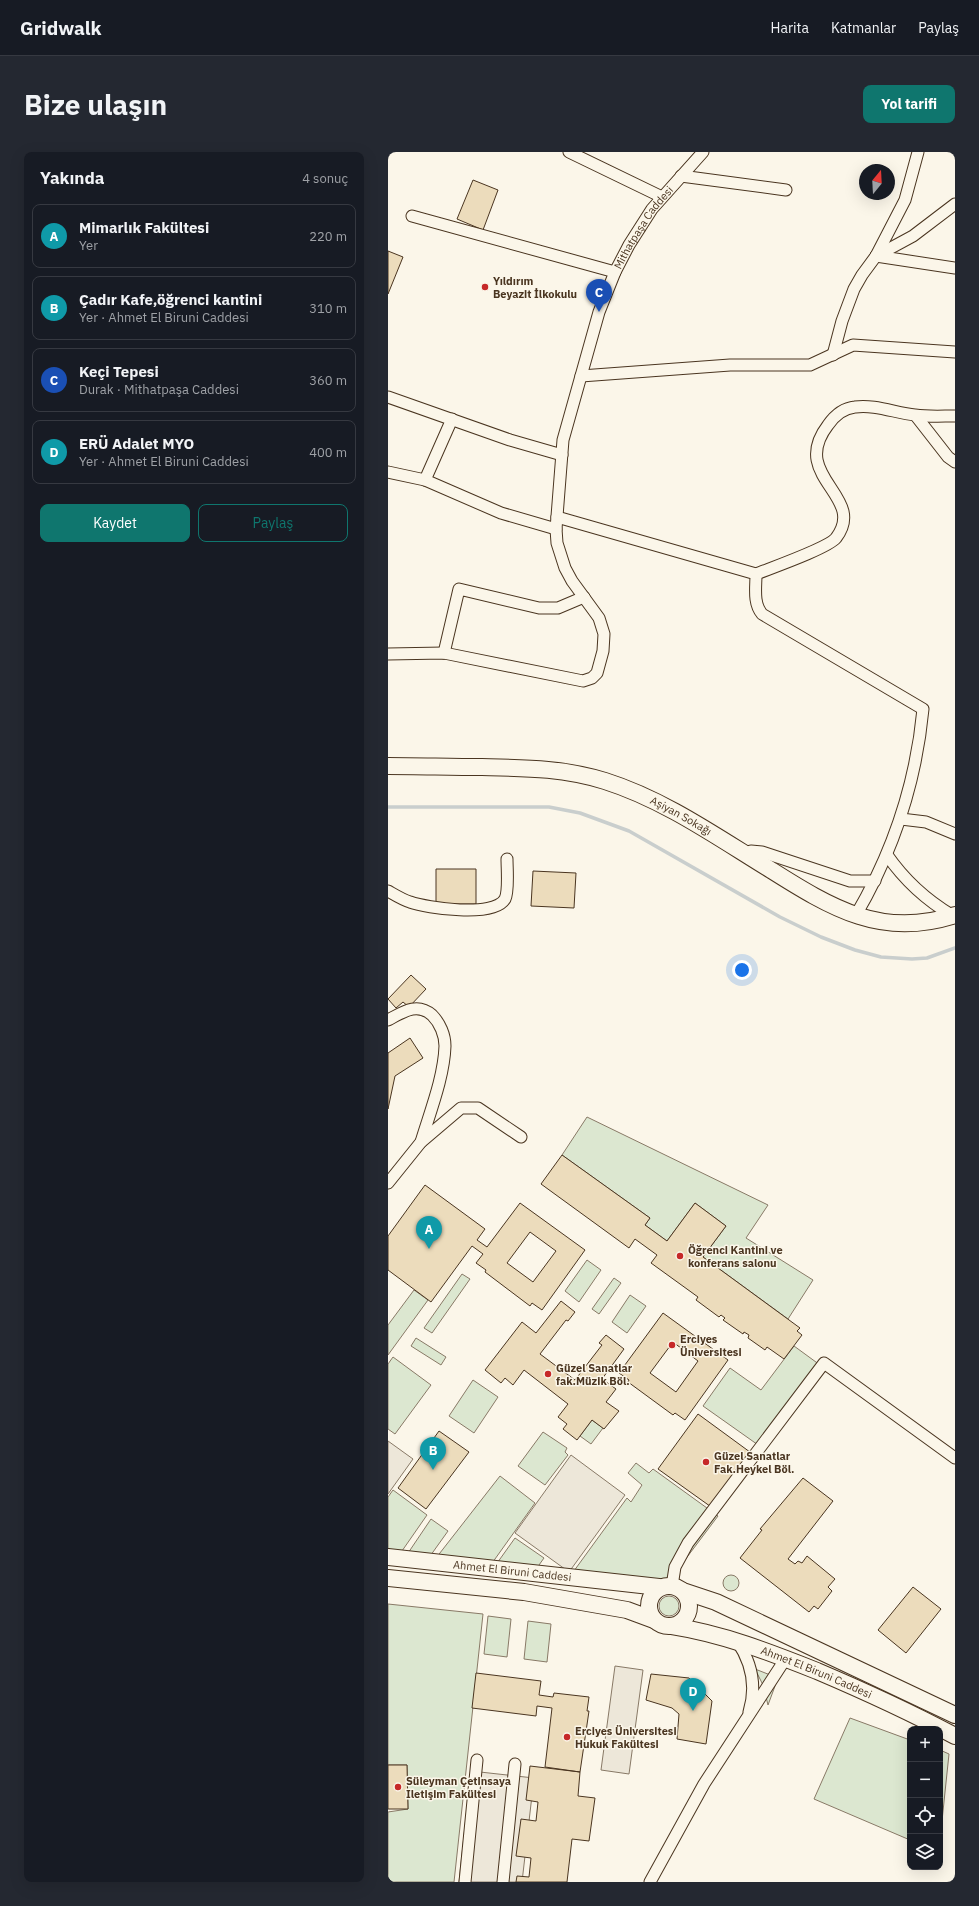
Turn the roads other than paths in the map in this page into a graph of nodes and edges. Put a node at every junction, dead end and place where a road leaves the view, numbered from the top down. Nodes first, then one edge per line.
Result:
1 (569, 152) edge
2 (703, 152) edge
3 (918, 152) edge
4 (681, 176) junction
5 (786, 190) dead end
6 (662, 197) junction
7 (955, 204) edge
8 (412, 216) dead end
9 (876, 256) junction
10 (955, 268) edge
11 (615, 272) junction
12 (955, 352) edge
13 (833, 355) junction
14 (581, 376) junction
15 (388, 397) edge
16 (916, 416) junction
17 (955, 416) edge
18 (452, 419) junction
19 (562, 455) junction
20 (955, 462) edge
21 (388, 472) edge
22 (426, 480) junction
23 (557, 516) junction
24 (556, 530) junction
25 (756, 574) junction
26 (584, 598) junction
27 (388, 654) edge
28 (444, 654) junction
29 (388, 766) edge
30 (901, 819) junction
31 (955, 834) edge
32 (744, 853) junction
33 (887, 855) junction
34 (507, 859) dead end
35 (875, 881) junction
36 (388, 892) edge
37 (856, 915) junction
38 (954, 915) edge
39 (388, 1020) edge
40 (521, 1137) dead end
41 (421, 1142) junction
42 (388, 1183) edge
43 (955, 1458) edge
44 (388, 1557) edge
45 (388, 1578) edge
46 (672, 1588) junction
47 (654, 1620) junction
48 (672, 1626) junction
49 (737, 1640) junction
50 (786, 1658) junction
51 (955, 1715) edge
52 (743, 1724) junction
53 (955, 1736) edge
54 (477, 1760) dead end
55 (515, 1764) dead end
56 (465, 1882) edge
57 (503, 1882) edge
58 (650, 1882) edge

1 - 6 street
2 - 4 street, Mithatpaşa Caddesi
3 - 9 street
4 - 5 street
4 - 6 street, Mithatpaşa Caddesi
6 - 11 street, Mithatpaşa Caddesi
7 - 9 street
8 - 11 street
9 - 10 street
9 - 13 street
11 - 14 street, Mithatpaşa Caddesi
12 - 13 street
13 - 14 street
14 - 19 street, Mithatpaşa Caddesi
15 - 18 street
16 - 17 street
16 - 20 street
16 - 25 street
18 - 19 street
18 - 22 street
19 - 23 street, Mithatpaşa Caddesi
21 - 22 street
22 - 24 street
23 - 24 street, Mithatpaşa Caddesi
23 - 25 street
24 - 26 street, Mithatpaşa Caddesi
25 - 30 street
26 - 28 street
26 - 28 street, Mithatpaşa Caddesi
27 - 28 street
29 - 32 street, Aşiyan Sokağı
30 - 31 street
30 - 33 street
32 - 35 street
32 - 37 street, Aşiyan Sokağı
33 - 35 street
33 - 38 street
34 - 36 street
35 - 37 street
37 - 38 street, Aşiyan Sokağı
39 - 41 street
40 - 41 street
41 - 42 street
43 - 46 street
44 - 46 street, Ahmet El Biruni Caddesi
45 - 47 street, Ahmet El Biruni Caddesi
46 - 47 street
46 - 48 street
46 - 51 street, Ahmet El Biruni Caddesi
47 - 48 street
48 - 49 street, Ahmet El Biruni Caddesi
49 - 50 street, Ahmet El Biruni Caddesi
49 - 52 street
50 - 52 street
50 - 53 street, Ahmet El Biruni Caddesi
52 - 58 street
54 - 56 street
55 - 57 street

